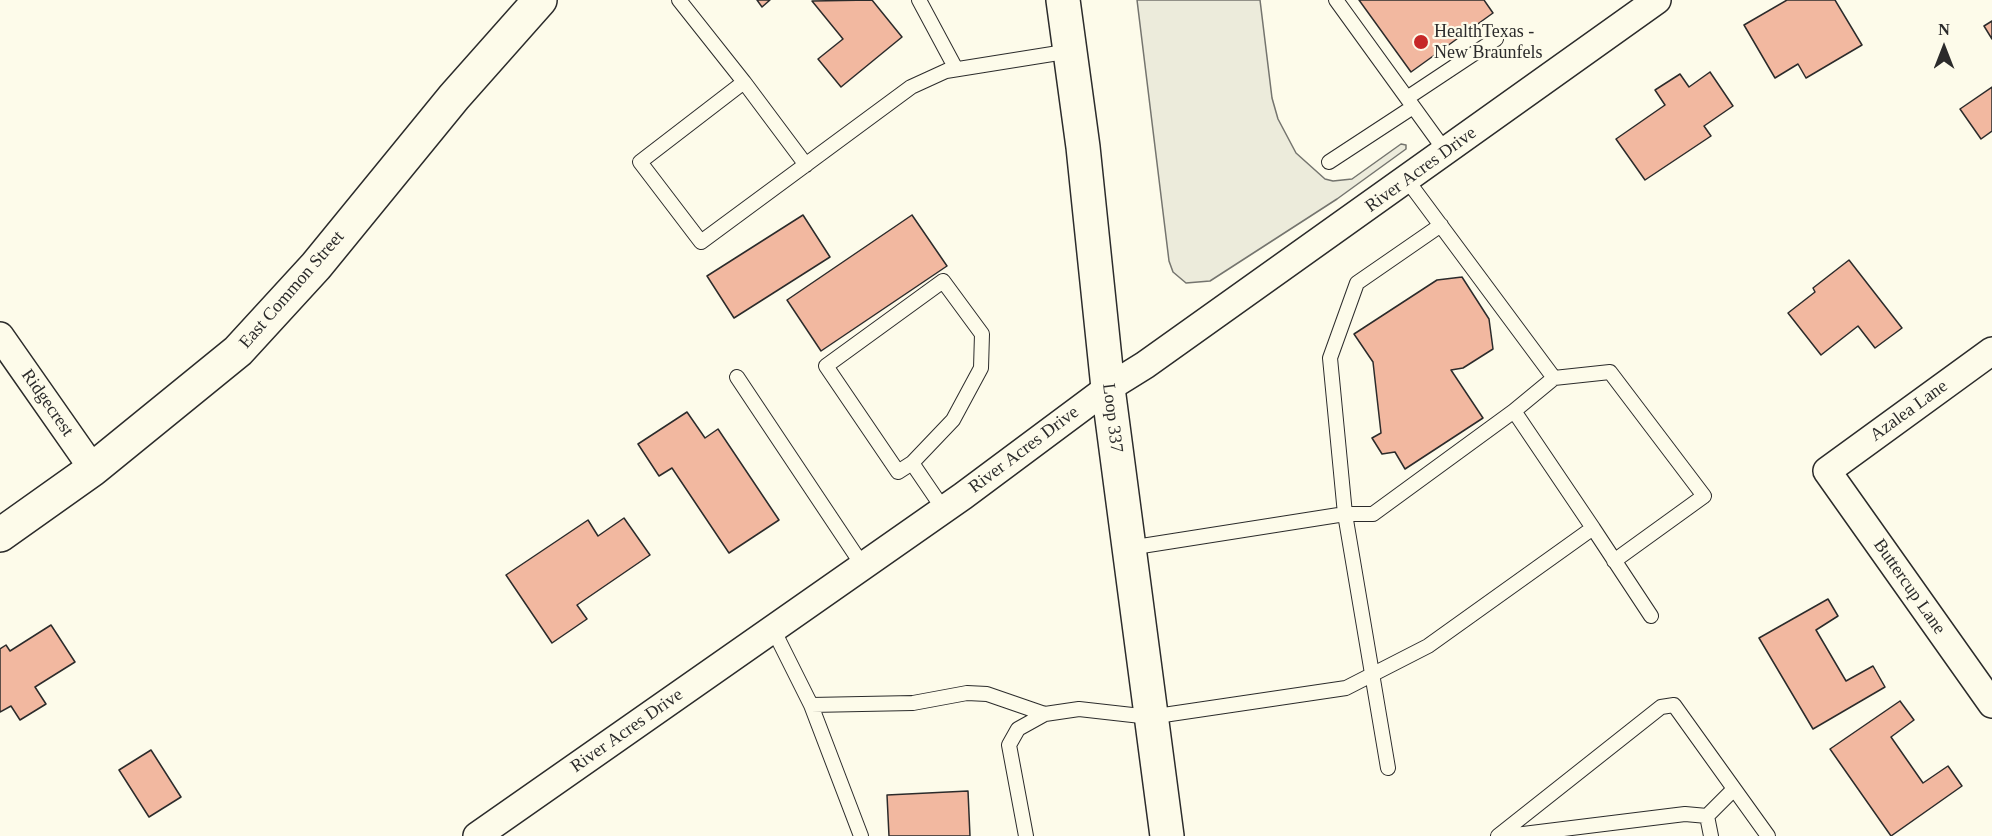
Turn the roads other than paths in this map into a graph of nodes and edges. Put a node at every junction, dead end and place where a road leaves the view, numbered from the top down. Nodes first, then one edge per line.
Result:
1 (540, 0) edge
2 (679, 0) edge
3 (919, 0) edge
4 (1063, 0) edge
5 (1336, 0) edge
6 (1658, 0) edge
7 (1496, 39) dead end
8 (1071, 51) junction
9 (956, 69) junction
10 (744, 82) junction
11 (1410, 103) junction
12 (1446, 152) junction
13 (1329, 162) dead end
14 (806, 165) junction
15 (1407, 180) junction
16 (1441, 225) junction
17 (0, 336) edge
18 (1992, 351) edge
19 (736, 377) dead end
20 (1554, 378) junction
21 (1107, 388) junction
22 (1514, 411) junction
23 (912, 463) junction
24 (93, 469) junction
25 (1827, 471) joint
26 (944, 510) junction
27 (1346, 514) junction
28 (1593, 528) junction
29 (0, 535) edge
30 (1128, 548) junction
31 (1614, 561) junction
32 (863, 566) junction
33 (1651, 616) dead end
34 (773, 629) junction
35 (1372, 676) junction
36 (1992, 704) edge
37 (811, 705) junction
38 (1046, 714) junction
39 (1150, 717) junction
40 (1389, 768) dead end
41 (1734, 789) junction
42 (1707, 816) junction
43 (477, 836) edge
44 (861, 836) edge
45 (1026, 836) edge
46 (1167, 836) edge
47 (1498, 836) edge
48 (1507, 836) edge
49 (1711, 836) edge
50 (1768, 836) edge

1 - 24 main road, East Common Street
2 - 10 lane
3 - 9 lane
4 - 8 main road, Loop 337
5 - 11 lane
6 - 12 street, River Acres Drive
7 - 11 lane
8 - 9 lane
8 - 21 main road, Loop 337
9 - 14 lane
10 - 14 lane
10 - 14 lane
11 - 12 lane
11 - 13 lane
12 - 15 street, River Acres Drive
15 - 16 lane
15 - 21 street, River Acres Drive
16 - 20 lane
16 - 27 lane
17 - 24 street, Ridgecrest
18 - 25 street, Azalea Lane
19 - 32 lane
20 - 22 lane
20 - 31 lane
21 - 26 street, River Acres Drive
21 - 30 main road, Loop 337
22 - 27 lane
22 - 28 lane
23 - 23 lane
23 - 26 lane
24 - 29 main road, East Common Street
25 - 36 street, Buttercup Lane
26 - 32 street, River Acres Drive
27 - 30 lane
27 - 35 lane
28 - 31 lane
28 - 35 lane
30 - 39 main road, Loop 337
31 - 33 lane
32 - 34 street, River Acres Drive
34 - 37 lane
34 - 43 street, River Acres Drive
35 - 39 lane
35 - 40 lane
37 - 38 lane
37 - 44 lane
38 - 39 lane
38 - 45 lane
39 - 46 main road, Loop 337
41 - 42 lane
41 - 47 lane
41 - 50 lane
42 - 48 lane
42 - 49 lane

